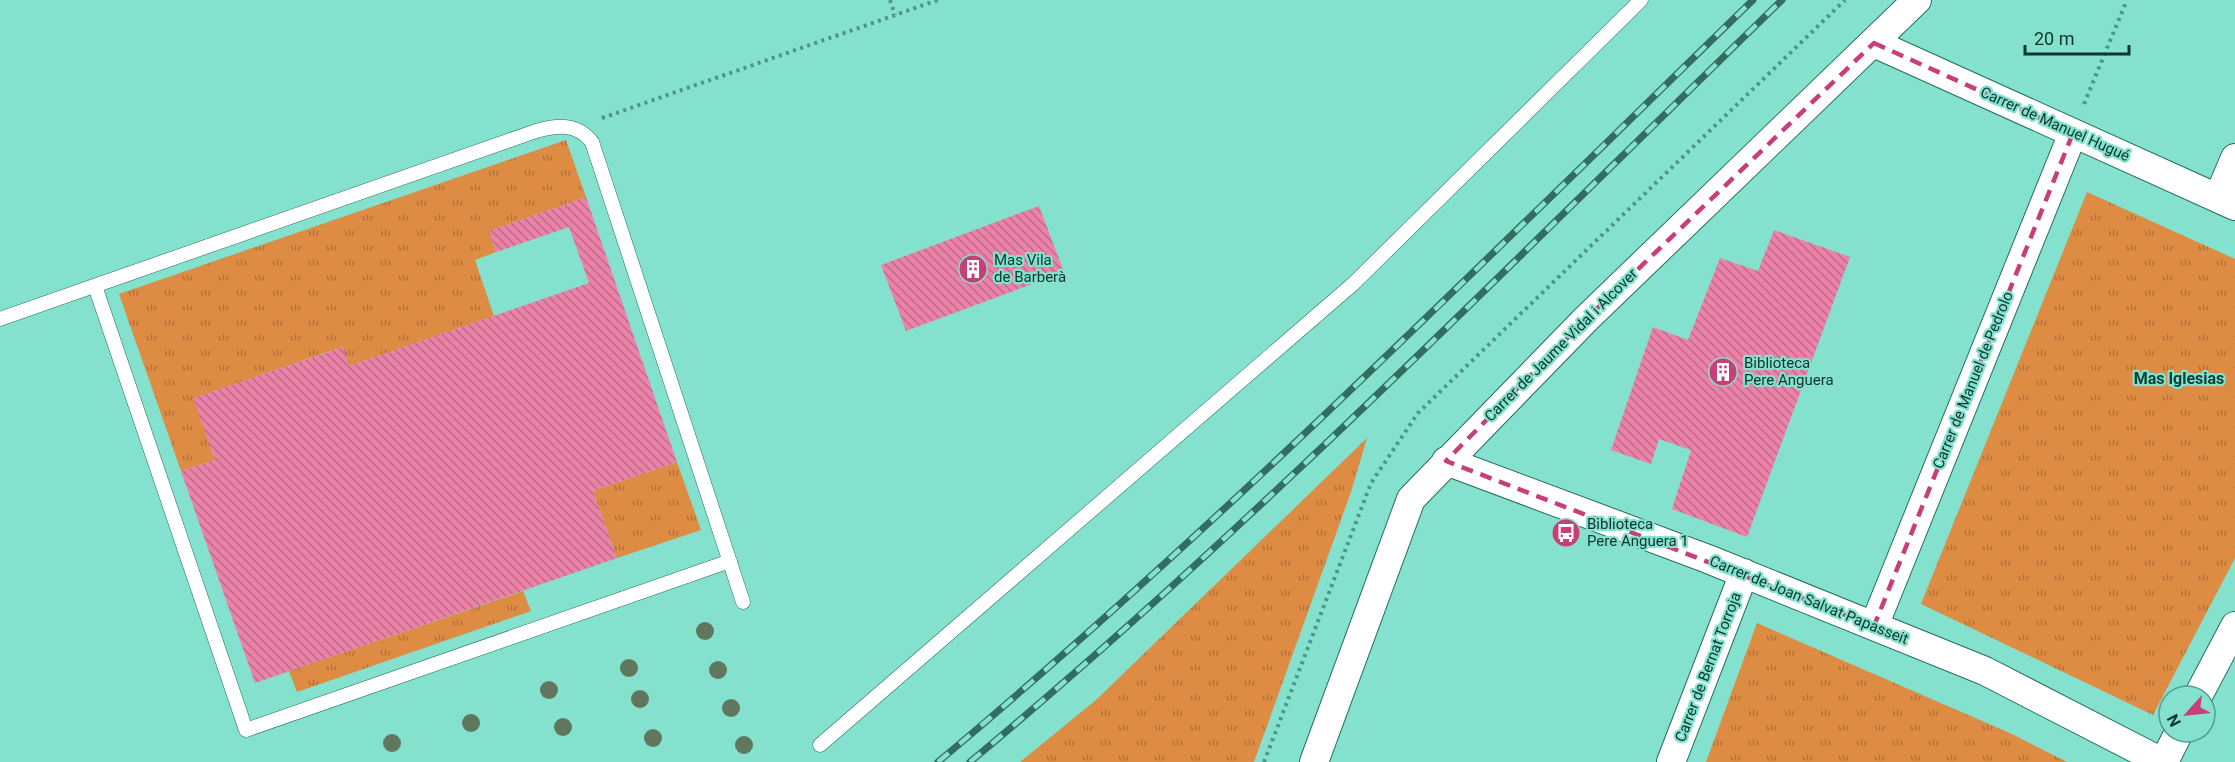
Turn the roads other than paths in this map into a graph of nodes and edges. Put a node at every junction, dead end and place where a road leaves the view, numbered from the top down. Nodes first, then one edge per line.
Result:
1 (1641, 0) edge
2 (1917, 0) edge
3 (1874, 43) junction
4 (2073, 133) junction
5 (2235, 158) edge
6 (2226, 202) edge
7 (95, 286) junction
8 (0, 319) edge
9 (1446, 461) junction
10 (730, 561) junction
11 (1744, 573) junction
12 (743, 602) dead end
13 (1874, 626) junction
14 (2235, 626) edge
15 (2204, 684) edge
16 (2173, 744) edge
17 (820, 745) dead end
18 (1314, 762) edge
19 (1671, 762) edge
20 (2163, 762) edge

1 - 17 lane
2 - 3 street, Carrer de Jaume Vidal i Alcover
3 - 4 street, Carrer de Manuel Hugué
3 - 9 street, Carrer de Jaume Vidal i Alcover
4 - 6 street, Carrer de Manuel Hugué
4 - 13 street, Carrer de Manuel de Pedrolo
5 - 6 street
7 - 8 lane
7 - 10 lane
7 - 10 lane
9 - 11 street, Carrer de Joan Salvat Papasseit
9 - 18 street, Carrer de Jaume Vidal i Alcover
10 - 12 lane
11 - 13 street, Carrer de Joan Salvat Papasseit
11 - 19 street, Carrer de Bernat Torroja
13 - 20 street, Carrer de Joan Salvat Papasseit
14 - 15 street
16 - 20 street

